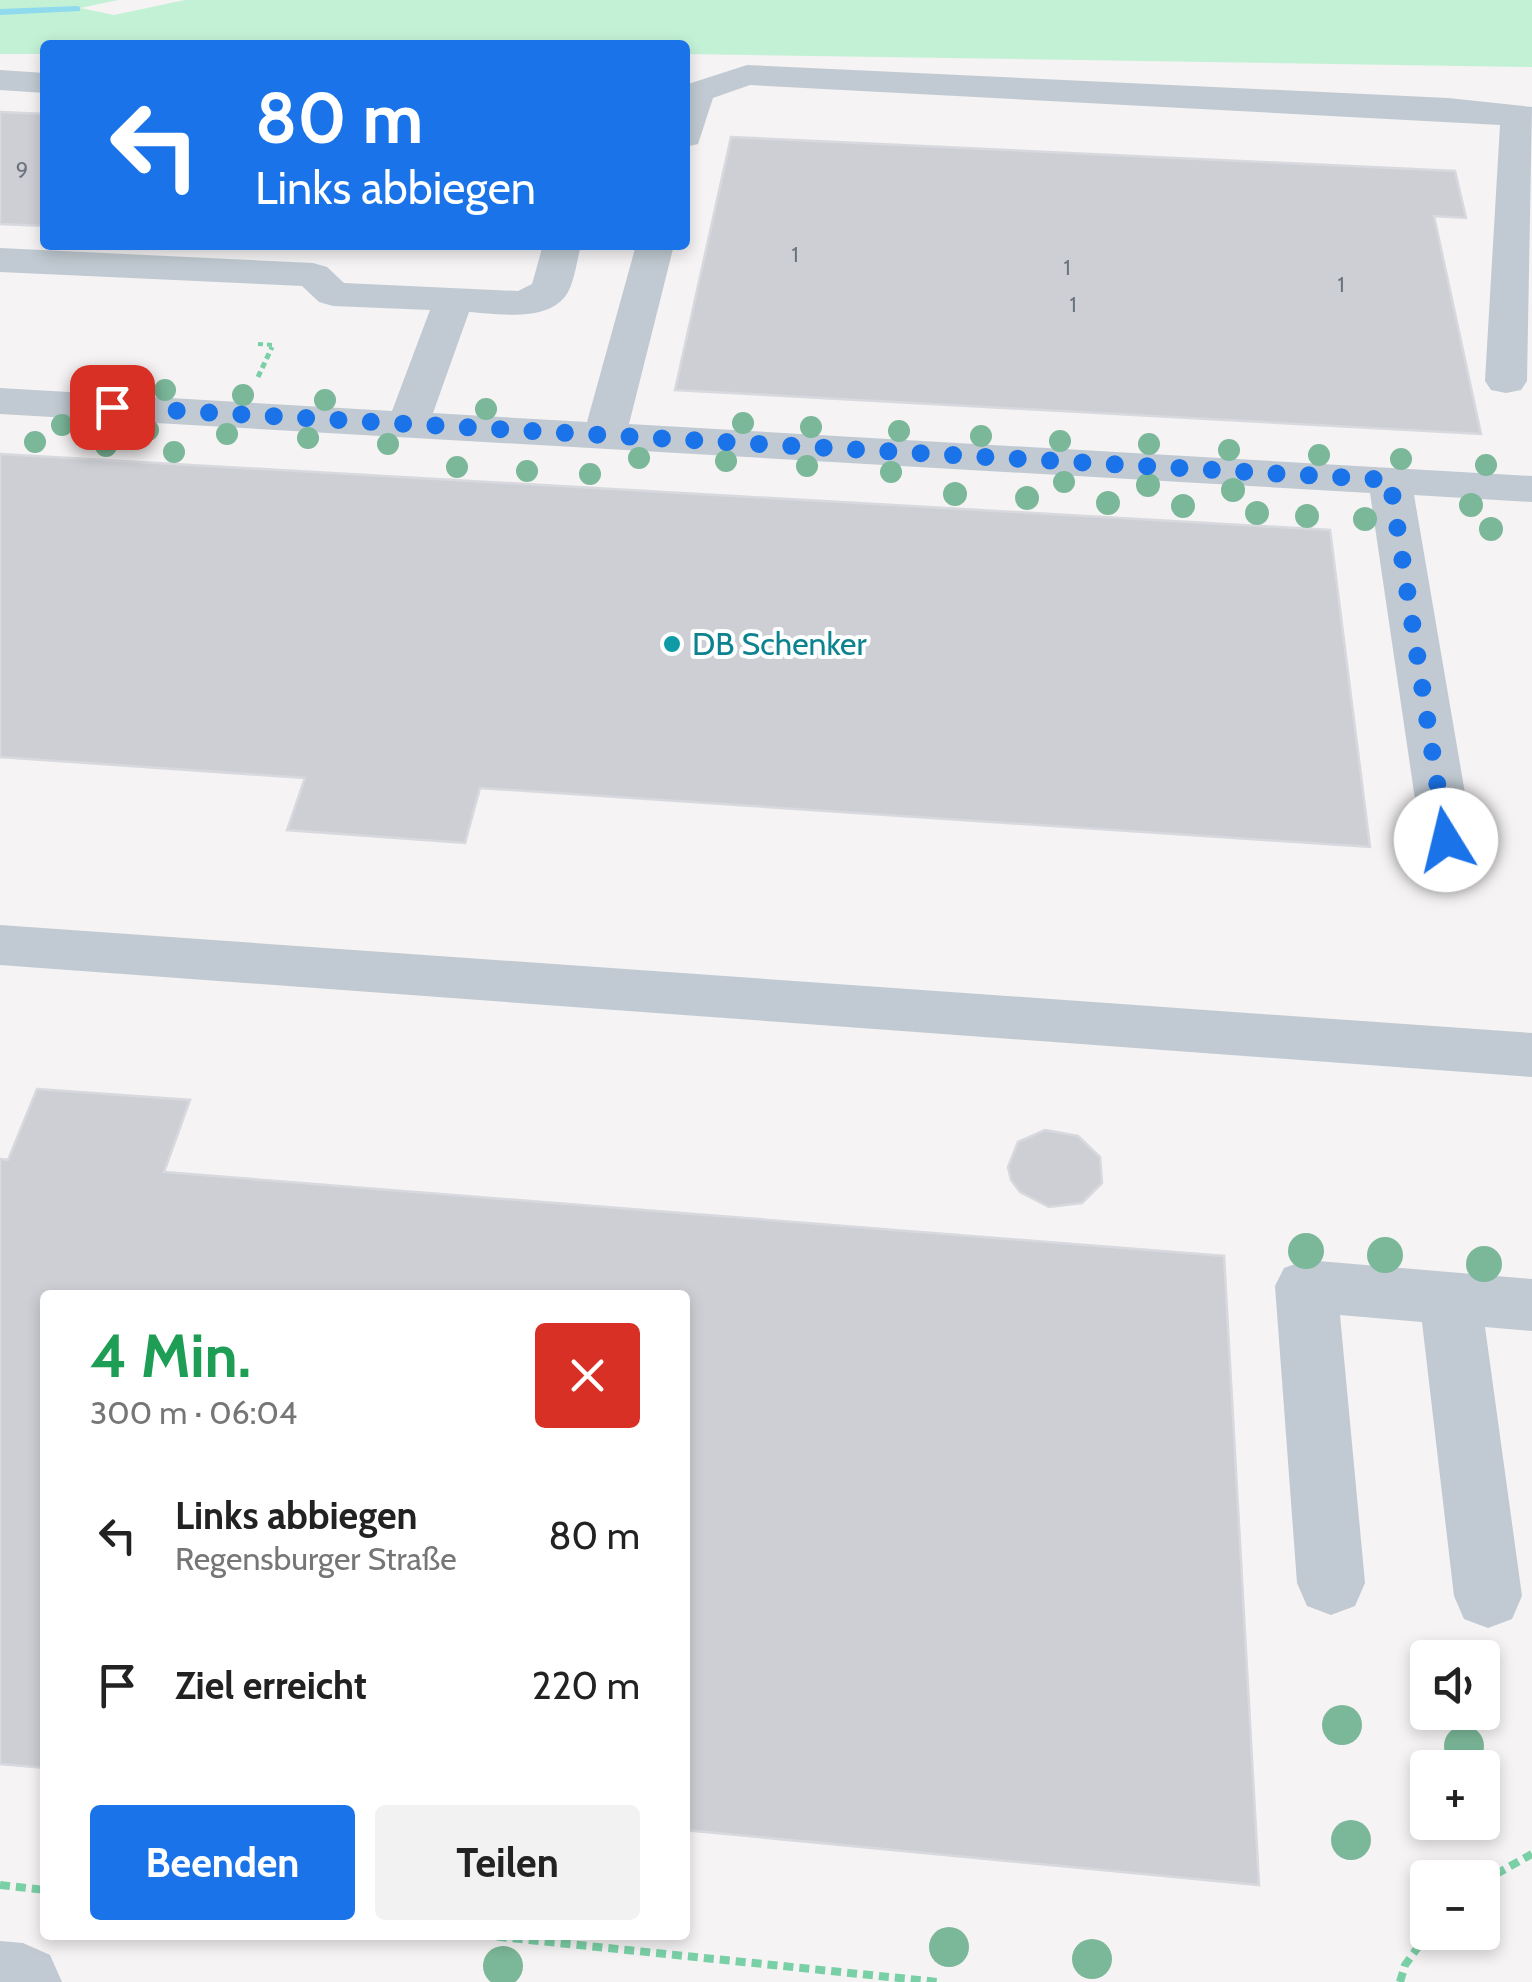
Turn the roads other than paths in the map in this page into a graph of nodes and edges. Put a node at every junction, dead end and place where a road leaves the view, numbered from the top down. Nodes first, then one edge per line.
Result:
1 (0, 80) edge
2 (40, 83) edge
3 (1525, 117) edge
4 (690, 118) edge
5 (561, 250) edge
6 (655, 250) edge
7 (0, 260) edge
8 (454, 300) junction
9 (1506, 381) dead end
10 (0, 401) edge
11 (409, 422) junction
12 (604, 434) junction
13 (1390, 480) junction
14 (1532, 488) edge
15 (1446, 840) dead end
16 (0, 945) edge
17 (1532, 1055) edge
18 (1450, 1298) junction
19 (1532, 1304) edge
20 (1331, 1583) dead end
21 (1488, 1596) dead end
22 (0, 1980) edge
23 (23, 1982) edge

1 - 2 street
3 - 4 street
3 - 9 street
5 - 8 street
6 - 12 street
7 - 8 street
8 - 11 street
10 - 11 street
11 - 12 street
12 - 13 street
13 - 14 street
13 - 15 street
16 - 17 street
18 - 19 street
18 - 20 street
18 - 21 street
22 - 23 street

